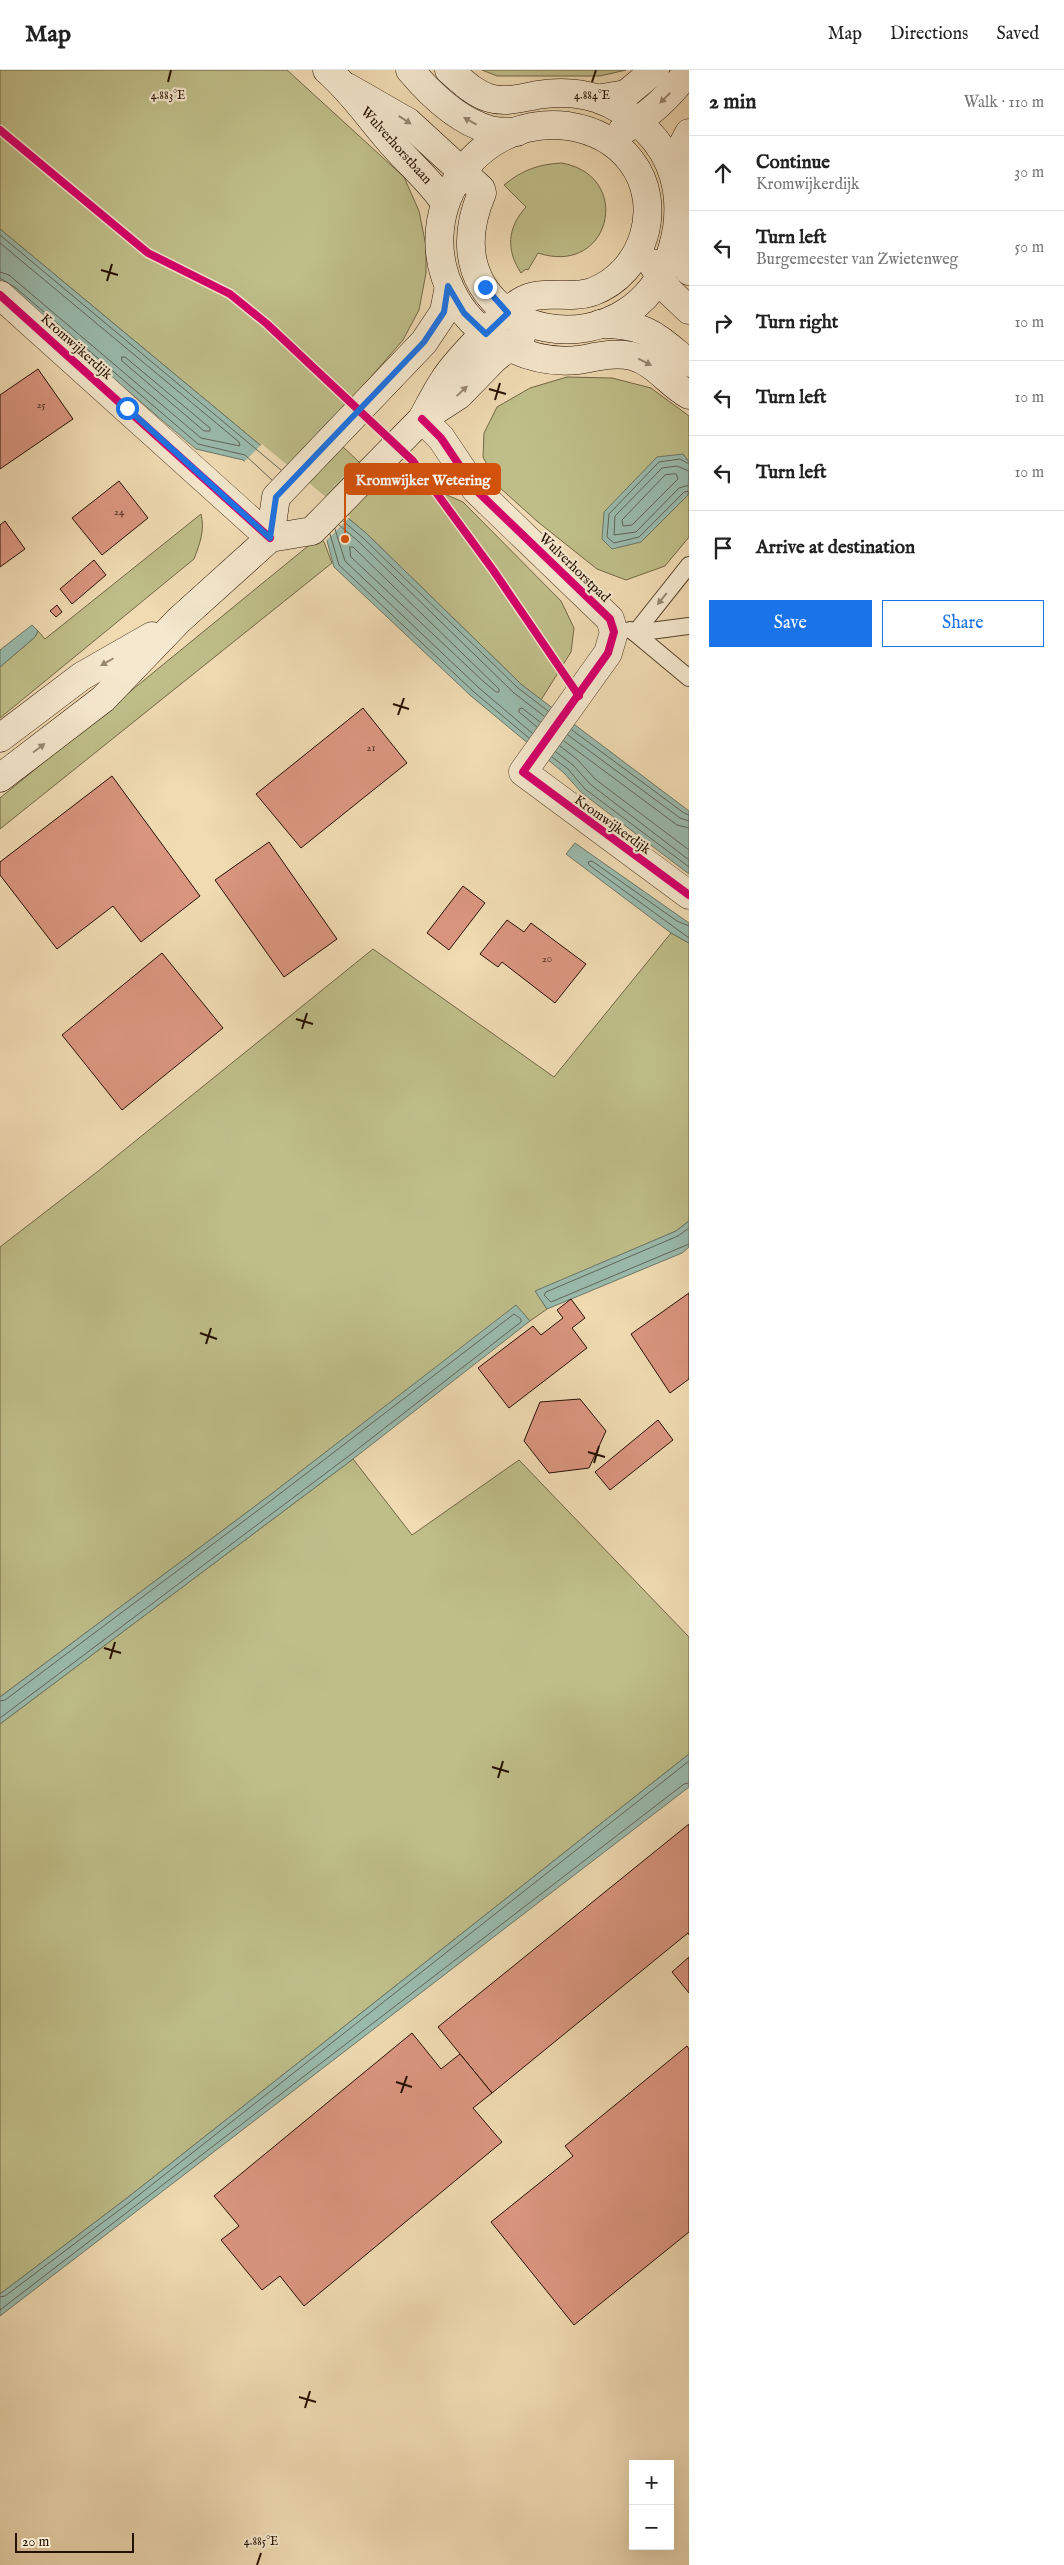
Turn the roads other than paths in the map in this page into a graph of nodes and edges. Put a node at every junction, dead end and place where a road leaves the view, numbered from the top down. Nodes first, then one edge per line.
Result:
1 (410, 70) edge
2 (449, 70) edge
3 (655, 70) edge
4 (688, 70) edge
5 (337, 79) edge
6 (602, 98) junction
7 (637, 122) junction
8 (517, 132) junction
9 (689, 133) edge
10 (607, 139) junction
11 (462, 171) junction
12 (676, 182) junction
13 (444, 203) junction
14 (644, 238) junction
15 (674, 243) junction
16 (689, 271) edge
17 (659, 277) junction
18 (448, 286) junction
19 (0, 295) edge
20 (689, 310) edge
21 (508, 313) junction
22 (600, 324) junction
23 (538, 327) junction
24 (497, 340) junction
25 (689, 363) edge
26 (689, 395) edge
27 (422, 419) junction
28 (270, 538) junction
29 (689, 565) edge
30 (610, 619) junction
31 (179, 620) junction
32 (689, 626) edge
33 (635, 632) junction
34 (689, 678) edge
35 (0, 738) edge
36 (528, 765) joint
37 (0, 778) edge
38 (689, 895) edge

8 -> 1 main road
2 - 6 main road
3 - 6 main road
4 -> 7 main road
5 -> 11 main road, Wulverhorstbaan
5 - 13 main road, Wulverhorstbaan
6 - 7 main road
7 - 10 main road
7 - 12 main road
8 - 10 main road
8 - 11 main road
9 - 12 main road
10 - 14 main road
11 - 13 main road
11 - 21 main road, Wulverhorstbaan
12 - 15 main road
13 - 18 main road
14 - 17 main road
14 - 21 main road
15 - 16 main road
15 - 17 main road
17 - 20 main road
17 - 22 main road
18 - 24 main road
18 - 28 main road
19 - 28 main road, Kromwijkerdijk
21 - 23 main road
21 - 24 main road
22 - 23 main road
22 - 25 main road
23 - 24 main road
24 -> 26 main road
27 -> 24 main road
27 - 28 main road
27 - 30 main road, Wulverhorstpad
28 - 31 main road
29 -> 33 lane
30 - 33 lane
30 - 36 main road, Wulverhorstpad
31 -> 35 main road
37 -> 31 main road
32 - 33 lane
33 - 34 lane
36 - 38 main road, Kromwijkerdijk

